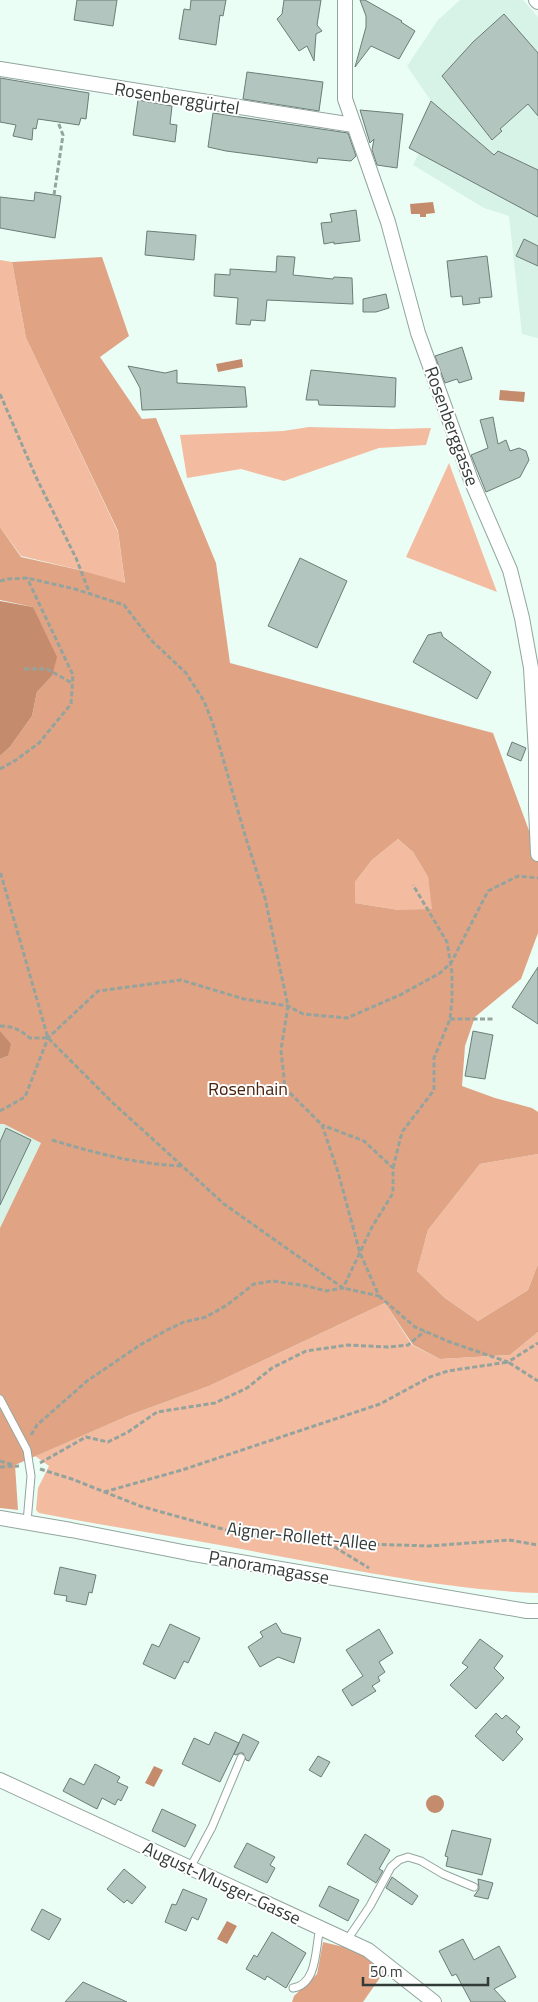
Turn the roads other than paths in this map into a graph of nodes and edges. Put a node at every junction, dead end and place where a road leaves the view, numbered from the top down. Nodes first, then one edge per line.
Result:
1 (345, 0) edge
2 (0, 69) edge
3 (353, 125) junction
4 (538, 854) edge
5 (0, 1399) edge
6 (0, 1518) edge
7 (27, 1522) junction
8 (532, 1611) edge
9 (538, 1624) edge
10 (241, 1758) dead end
11 (0, 1780) edge
12 (190, 1868) junction
13 (474, 1887) dead end
14 (320, 1928) junction
15 (347, 1940) junction
16 (293, 1988) dead end
17 (434, 2002) edge

1 - 3 street, Rosenberggasse
2 - 3 street, Rosenberggürtel
3 - 4 street, Rosenberggasse
5 - 7 lane
6 - 7 street, Panoramagasse
7 - 8 street, Panoramagasse
8 - 9 street
10 - 12 lane
11 - 12 street, August-Musger-Gasse
12 - 14 street, August-Musger-Gasse
13 - 15 lane
14 - 15 street, August-Musger-Gasse
14 - 16 lane
15 - 17 street, August-Musger-Gasse

